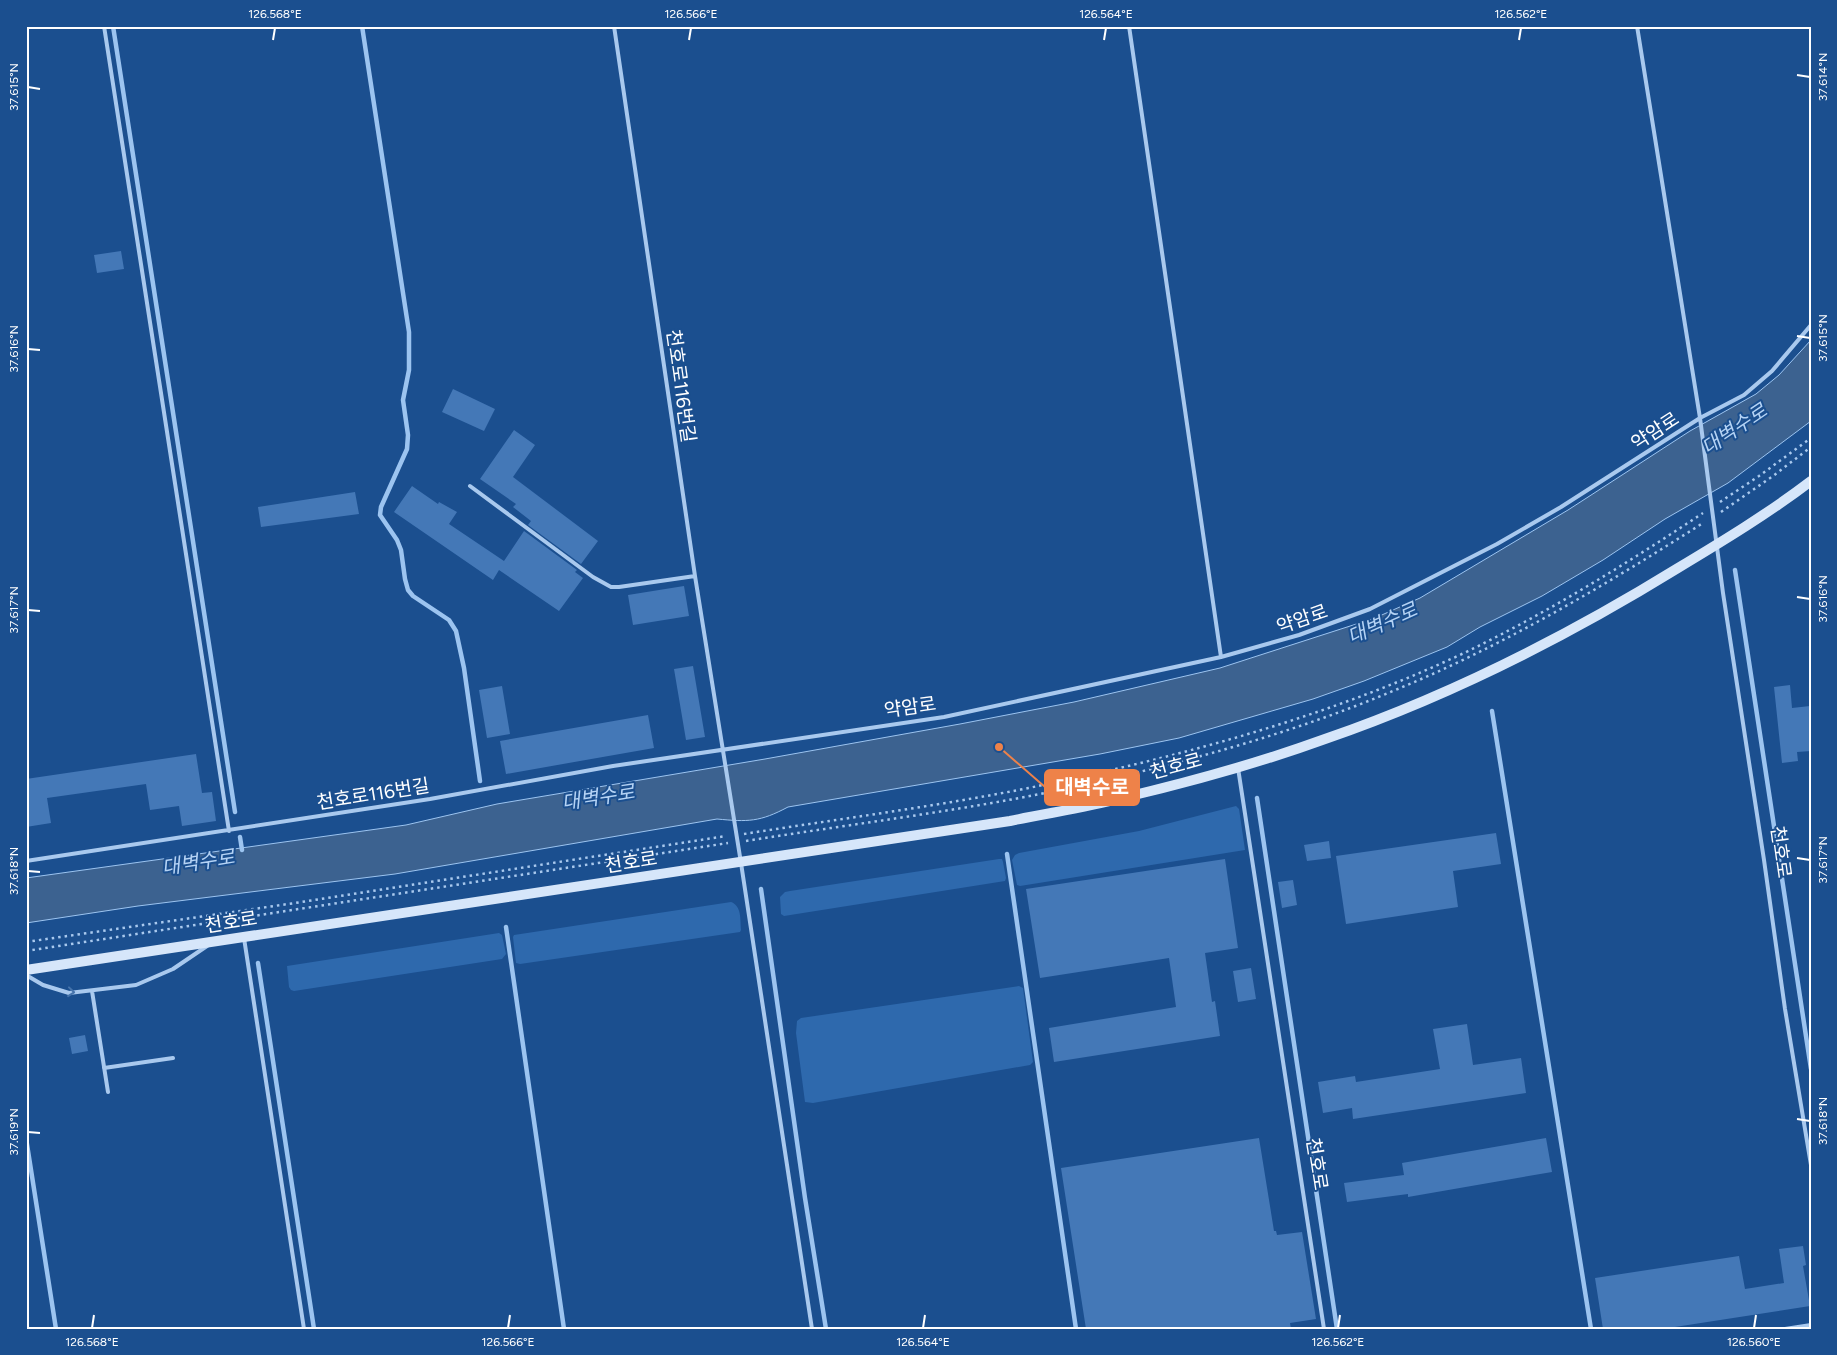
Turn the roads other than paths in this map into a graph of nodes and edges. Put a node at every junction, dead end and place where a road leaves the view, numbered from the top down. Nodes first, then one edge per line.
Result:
1 (104, 26) edge
2 (614, 26) edge
3 (1129, 26) edge
4 (1637, 26) edge
5 (1811, 325) edge
6 (1700, 418) junction
7 (1811, 481) edge
8 (470, 486) dead end
9 (1716, 545) junction
10 (695, 576) junction
11 (1222, 657) junction
12 (723, 752) junction
13 (1238, 767) junction
14 (229, 831) junction
15 (26, 862) edge
16 (741, 863) junction
17 (244, 937) junction
18 (211, 942) junction
19 (26, 970) edge
20 (26, 976) edge
21 (92, 991) junction
22 (172, 1058) dead end
23 (104, 1068) junction
24 (108, 1092) dead end
25 (1811, 1165) edge
26 (1811, 1325) edge
27 (304, 1329) edge
28 (812, 1329) edge
29 (1324, 1329) edge
30 (1785, 1329) edge

1 - 14 lane
2 - 10 lane, 천호로116번길
3 - 11 lane
4 - 6 lane
5 - 6 lane, 약암로
6 - 9 lane
6 - 11 lane, 약암로
7 - 9 street, 천호로
8 - 10 lane
9 - 13 street, 천호로
9 - 25 lane, 천호로
10 - 12 lane, 천호로116번길
11 - 12 lane, 약암로
12 - 14 lane, 천호로116번길
12 - 16 lane, 천호로116번길
13 - 16 street, 천호로
13 - 29 lane, 천호로
14 - 15 lane, 천호로116번길
16 - 17 street, 천호로
16 - 28 lane, 천호로116번길
17 - 18 street, 천호로
17 - 27 lane
18 - 19 street, 천호로
18 - 21 lane
20 -> 21 lane
21 - 23 lane
22 - 23 lane
23 - 24 lane
26 - 30 lane

